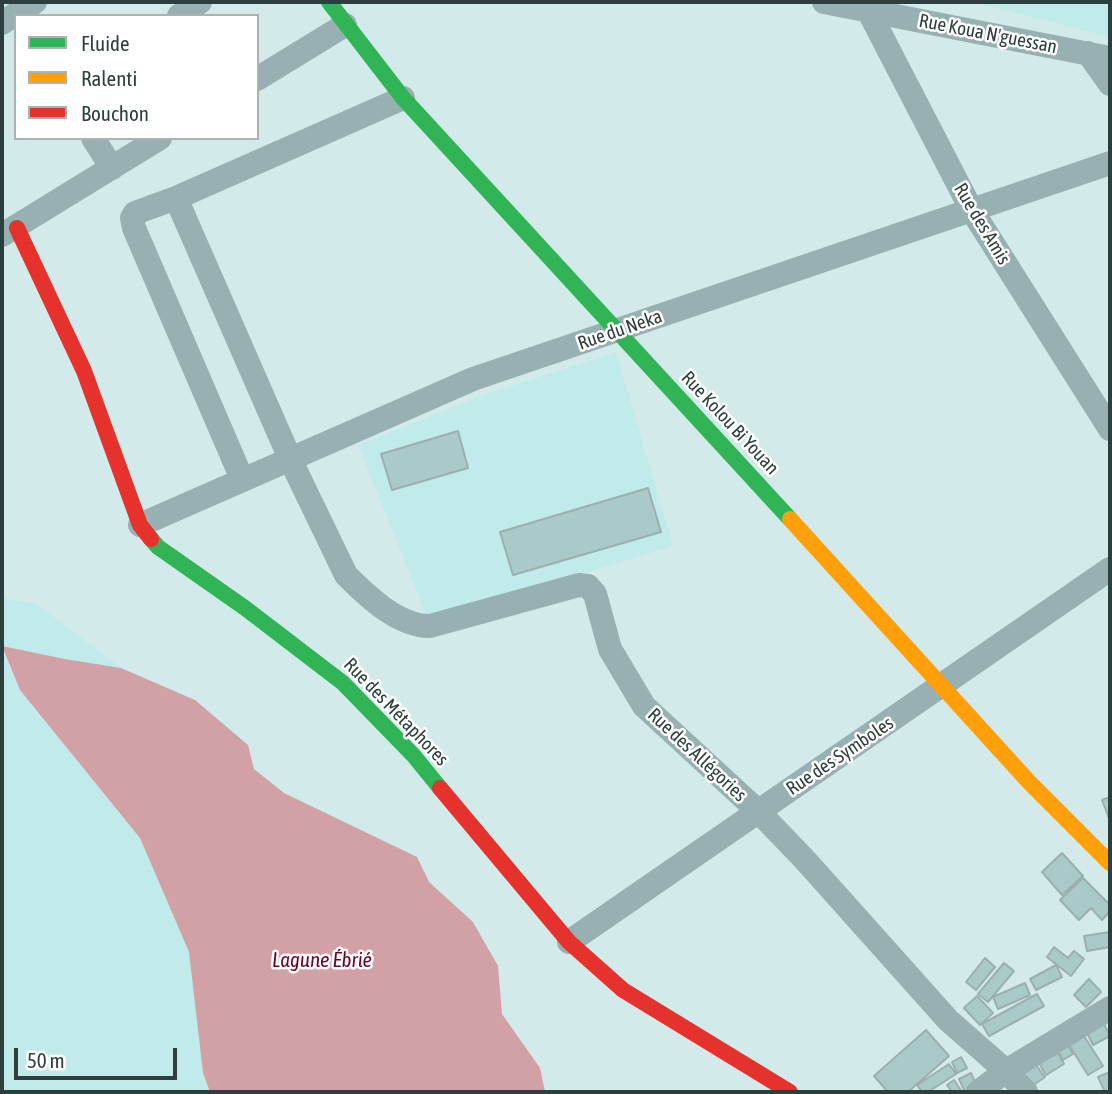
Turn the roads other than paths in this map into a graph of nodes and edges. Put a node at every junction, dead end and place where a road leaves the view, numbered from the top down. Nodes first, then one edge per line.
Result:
1 (35, 2) edge
2 (200, 2) edge
3 (329, 2) edge
4 (824, 2) edge
5 (869, 12) junction
6 (16, 14) edge
7 (182, 14) edge
8 (345, 25) junction
9 (1099, 56) edge
10 (259, 78) edge
11 (1110, 84) edge
12 (404, 98) junction
13 (94, 140) edge
14 (157, 140) edge
15 (1110, 163) edge
16 (112, 168) junction
17 (176, 198) junction
18 (971, 209) junction
19 (10, 231) edge
20 (617, 331) junction
21 (1110, 429) edge
22 (291, 461) junction
23 (242, 479) junction
24 (140, 525) junction
25 (1110, 569) edge
26 (943, 685) junction
27 (759, 812) junction
28 (1110, 863) edge
29 (569, 942) junction
30 (1110, 1008) edge
31 (1006, 1071) junction
32 (790, 1092) edge
33 (978, 1092) edge
34 (1026, 1092) edge

1 - 6 street
2 - 7 street
3 - 8 street, Rue Kolou Bi Youan
4 - 5 street, Rue Koua N'guessan
5 - 9 street, Rue Koua N'guessan
5 - 18 street, Rue des Amis
8 - 10 street
8 - 12 street, Rue Kolou Bi Youan
9 - 11 street
12 - 17 street
12 - 20 street, Rue Kolou Bi Youan
13 - 16 street
14 - 16 street
15 - 18 street, Rue du Neka
16 - 19 street
17 - 22 street
17 - 23 street
18 - 20 street, Rue du Neka
18 - 21 street, Rue des Amis
19 - 24 street, Rue des Métaphores
20 - 22 street, Rue du Neka
20 - 26 street, Rue Kolou Bi Youan
22 - 23 street, Rue du Neka
22 - 27 street, Rue des Allégories
23 - 24 street, Rue du Neka
24 - 29 street, Rue des Métaphores
25 - 26 street, Rue des Symboles
26 - 27 street, Rue des Symboles
26 - 28 street, Rue Kolou Bi Youan
27 - 29 street, Rue des Symboles
27 - 31 street, Rue des Allégories
29 - 32 street, Rue des Métaphores
30 - 31 street
31 - 33 street
31 - 34 street, Rue des Allégories

